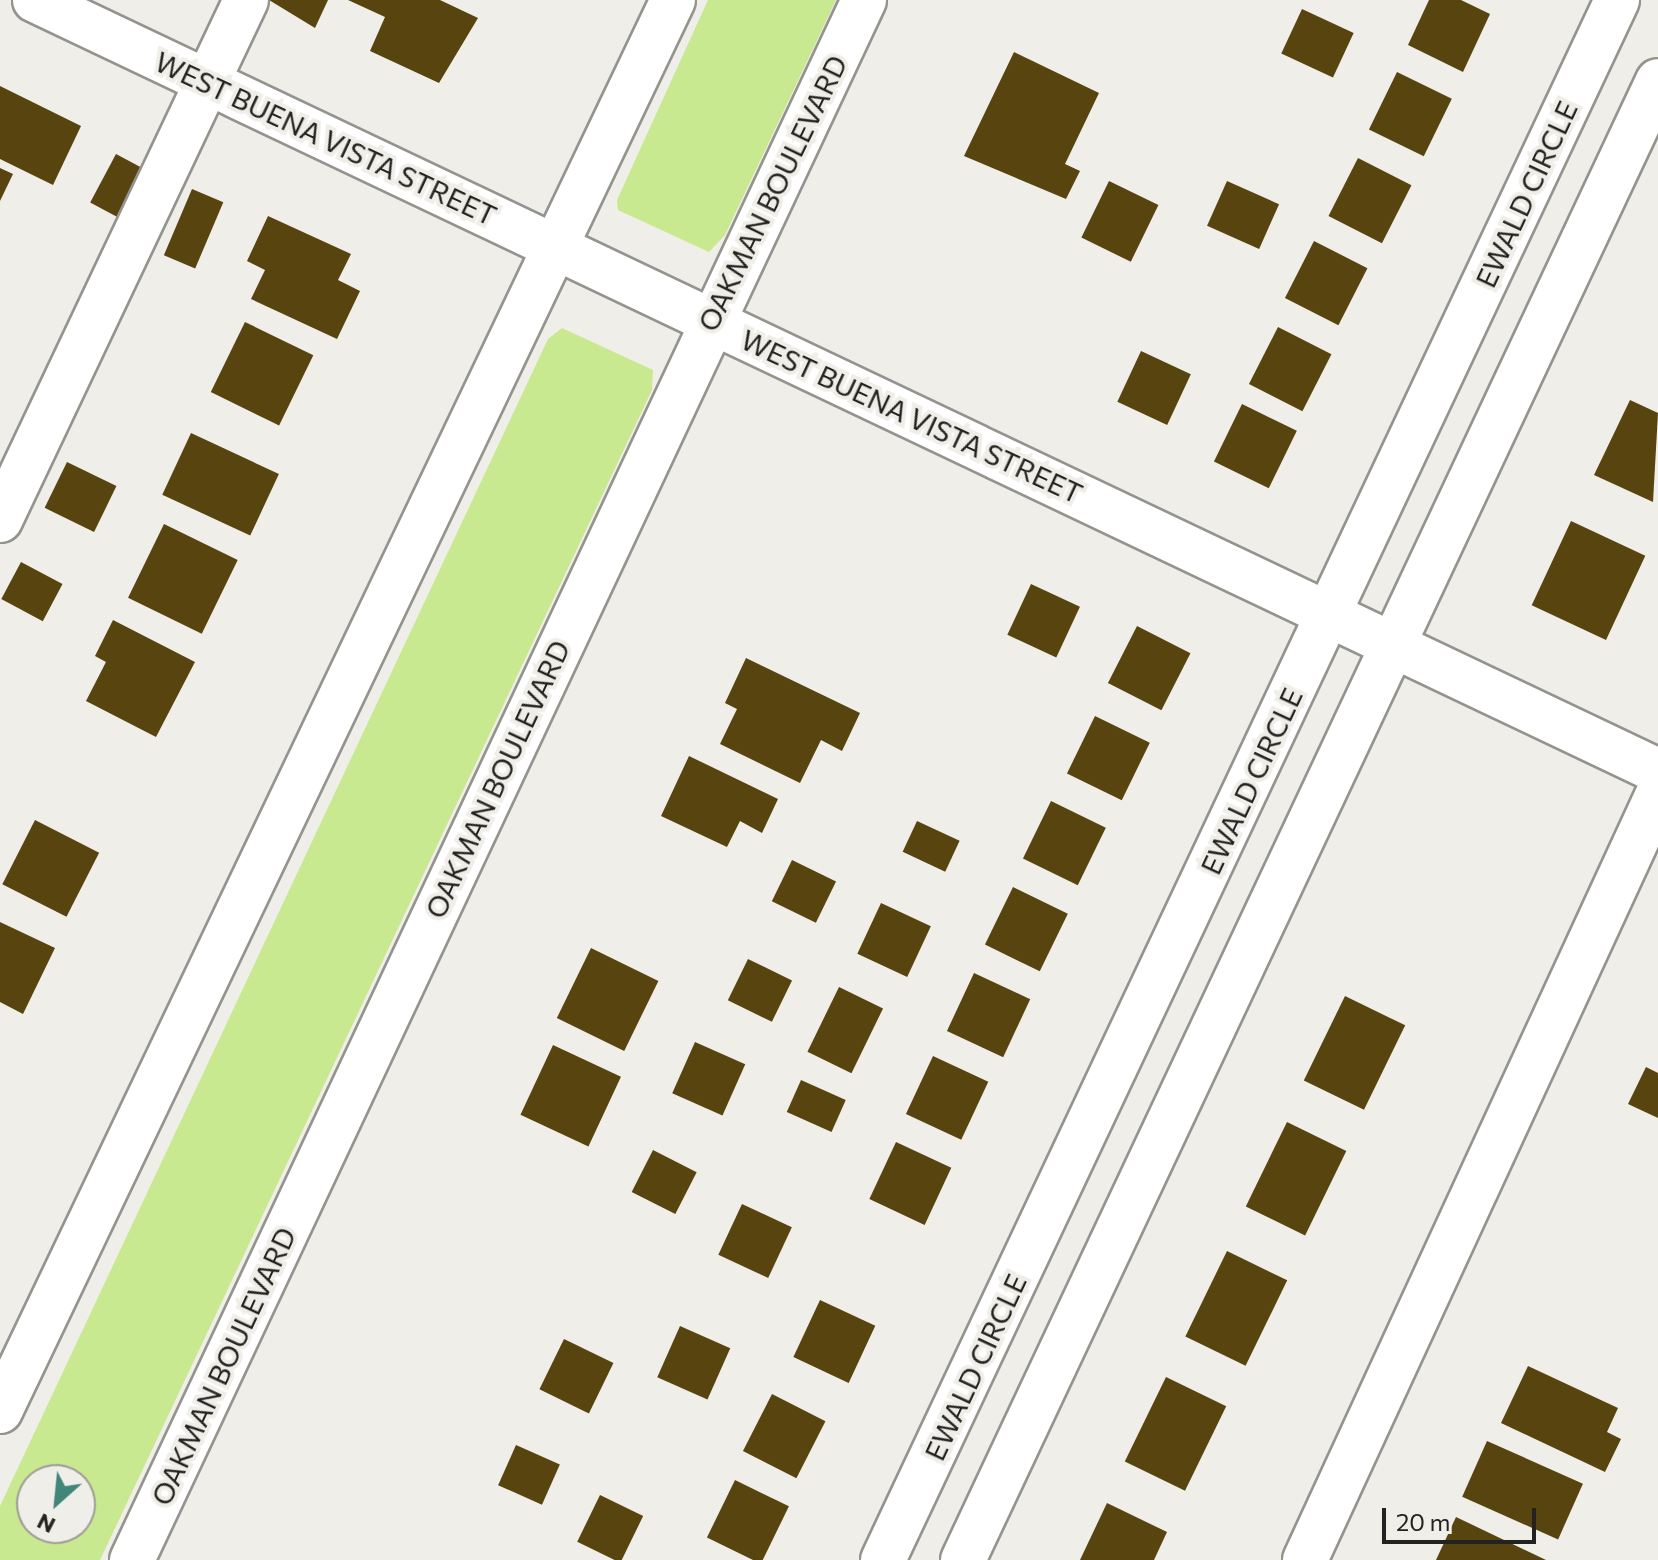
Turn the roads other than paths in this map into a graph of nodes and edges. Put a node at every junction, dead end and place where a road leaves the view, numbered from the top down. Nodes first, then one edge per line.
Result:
1 (35, 0) edge
2 (246, 0) edge
3 (673, 0) edge
4 (864, 0) edge
5 (1617, 0) edge
6 (1658, 81) edge
7 (207, 82) junction
8 (556, 247) junction
9 (711, 320) junction
10 (0, 520) edge
11 (1329, 614) junction
12 (1394, 645) junction
13 (1658, 771) edge
14 (1658, 794) edge
15 (0, 1411) edge
16 (132, 1560) edge
17 (883, 1560) edge
18 (963, 1560) edge
19 (1305, 1560) edge

1 - 7 street, WEST BUENA VISTA STREET
2 - 7 street
3 - 8 street
4 - 9 street, OAKMAN BOULEVARD
5 - 11 street, EWALD CIRCLE
6 - 12 street
7 - 8 street, WEST BUENA VISTA STREET
7 - 10 street
8 - 9 street, WEST BUENA VISTA STREET
8 - 15 street
9 - 11 street, WEST BUENA VISTA STREET
9 - 16 street, OAKMAN BOULEVARD
11 - 12 street, WEST BUENA VISTA STREET
11 - 17 street, EWALD CIRCLE
12 - 13 street, WEST BUENA VISTA STREET
12 - 18 street
14 - 19 street

